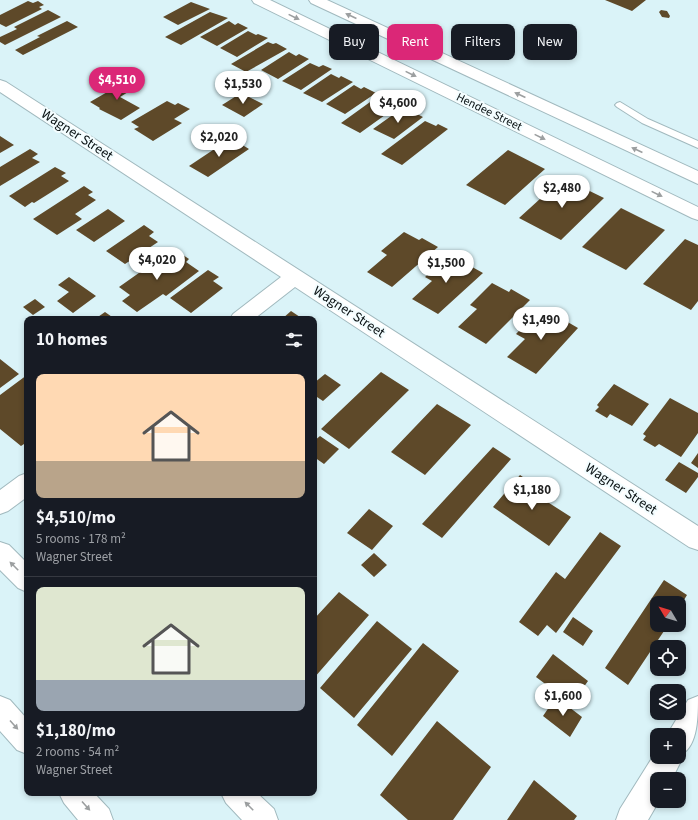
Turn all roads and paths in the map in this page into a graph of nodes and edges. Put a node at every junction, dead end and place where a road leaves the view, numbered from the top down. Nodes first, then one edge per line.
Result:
1 (259, 0) edge
2 (316, 0) edge
3 (0, 85) edge
4 (620, 105) dead end
5 (698, 145) edge
6 (698, 178) edge
7 (698, 214) edge
8 (294, 277) junction
9 (244, 316) edge
10 (24, 485) edge
11 (0, 504) edge
12 (698, 539) edge
13 (0, 553) edge
14 (24, 577) edge
15 (0, 710) edge
16 (698, 710) edge
17 (686, 730) edge
18 (24, 737) edge
19 (665, 764) edge
20 (77, 796) edge
21 (239, 796) edge
22 (98, 820) edge
23 (263, 820) edge
24 (631, 820) edge

1 -> 7 street, Hendee Street
6 -> 2 street, Hendee Street
3 - 8 street, Wagner Street
4 - 5 lane
8 - 9 street
8 - 12 street, Wagner Street
10 - 11 street
14 -> 13 street
15 -> 18 street
16 - 17 street
19 - 24 street
20 -> 22 street
23 -> 21 street

